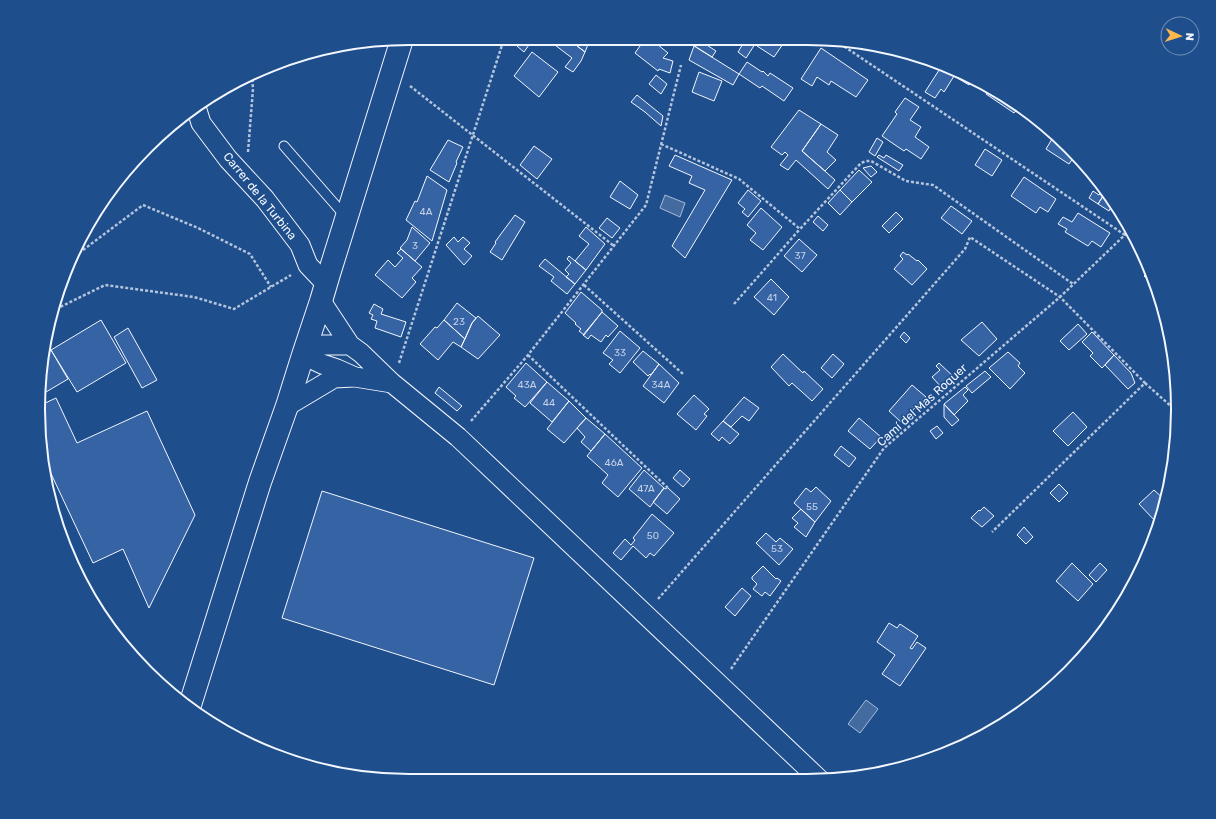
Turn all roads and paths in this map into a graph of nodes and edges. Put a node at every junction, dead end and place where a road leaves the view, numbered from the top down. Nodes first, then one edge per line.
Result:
1 (400, 45) edge
2 (502, 45) edge
3 (845, 47) edge
4 (681, 65) dead end
5 (392, 72) junction
6 (252, 81) edge
7 (198, 113) edge
8 (472, 134) junction
9 (661, 144) junction
10 (284, 146) dead end
11 (246, 177) junction
12 (347, 218) junction
13 (800, 229) junction
14 (1125, 235) joint
15 (614, 246) junction
16 (82, 251) edge
17 (308, 265) junction
18 (1073, 284) junction
19 (584, 285) junction
20 (271, 287) junction
21 (324, 293) junction
22 (1060, 297) junction
23 (734, 304) dead end
24 (59, 307) edge
25 (350, 345) junction
26 (303, 355) junction
27 (528, 355) junction
28 (683, 374) dead end
29 (355, 377) junction
30 (392, 382) junction
31 (1146, 383) junction
32 (288, 406) junction
33 (1171, 406) edge
34 (458, 437) junction
35 (669, 488) dead end
36 (992, 532) dead end
37 (644, 614) junction
38 (720, 685) junction
39 (191, 702) edge
40 (813, 774) edge

1 - 5 street
2 - 8 path
3 - 14 path
4 - 9 path
5 - 8 path
5 - 12 street
6 - 11 path
7 - 11 street, Carrer de la Turbina
8 - 15 path
8 - 30 path
9 - 13 path
9 - 15 path
10 - 12 lane
11 - 17 street, Carrer de la Turbina
12 - 21 street
13 - 18 path
13 - 23 path
14 - 18 path, Camí del Mas Roquer
15 - 19 path
16 - 20 path
17 - 20 path
17 - 21 street, Carrer de la Turbina
18 - 22 path, Camí del Mas Roquer
19 - 27 path
19 - 28 path
20 - 24 path
21 - 25 street, Carrer de la Turbina
21 - 26 street
22 - 31 path
22 - 37 path
22 - 38 path, Camí del Mas Roquer
25 - 26 street
25 - 30 street
26 - 29 street
26 - 32 street
27 - 34 path
27 - 35 path
29 - 30 street
29 - 32 street
30 - 34 street
31 - 33 path
31 - 36 path
32 - 39 street
34 - 37 street
37 - 38 street
38 - 40 street

